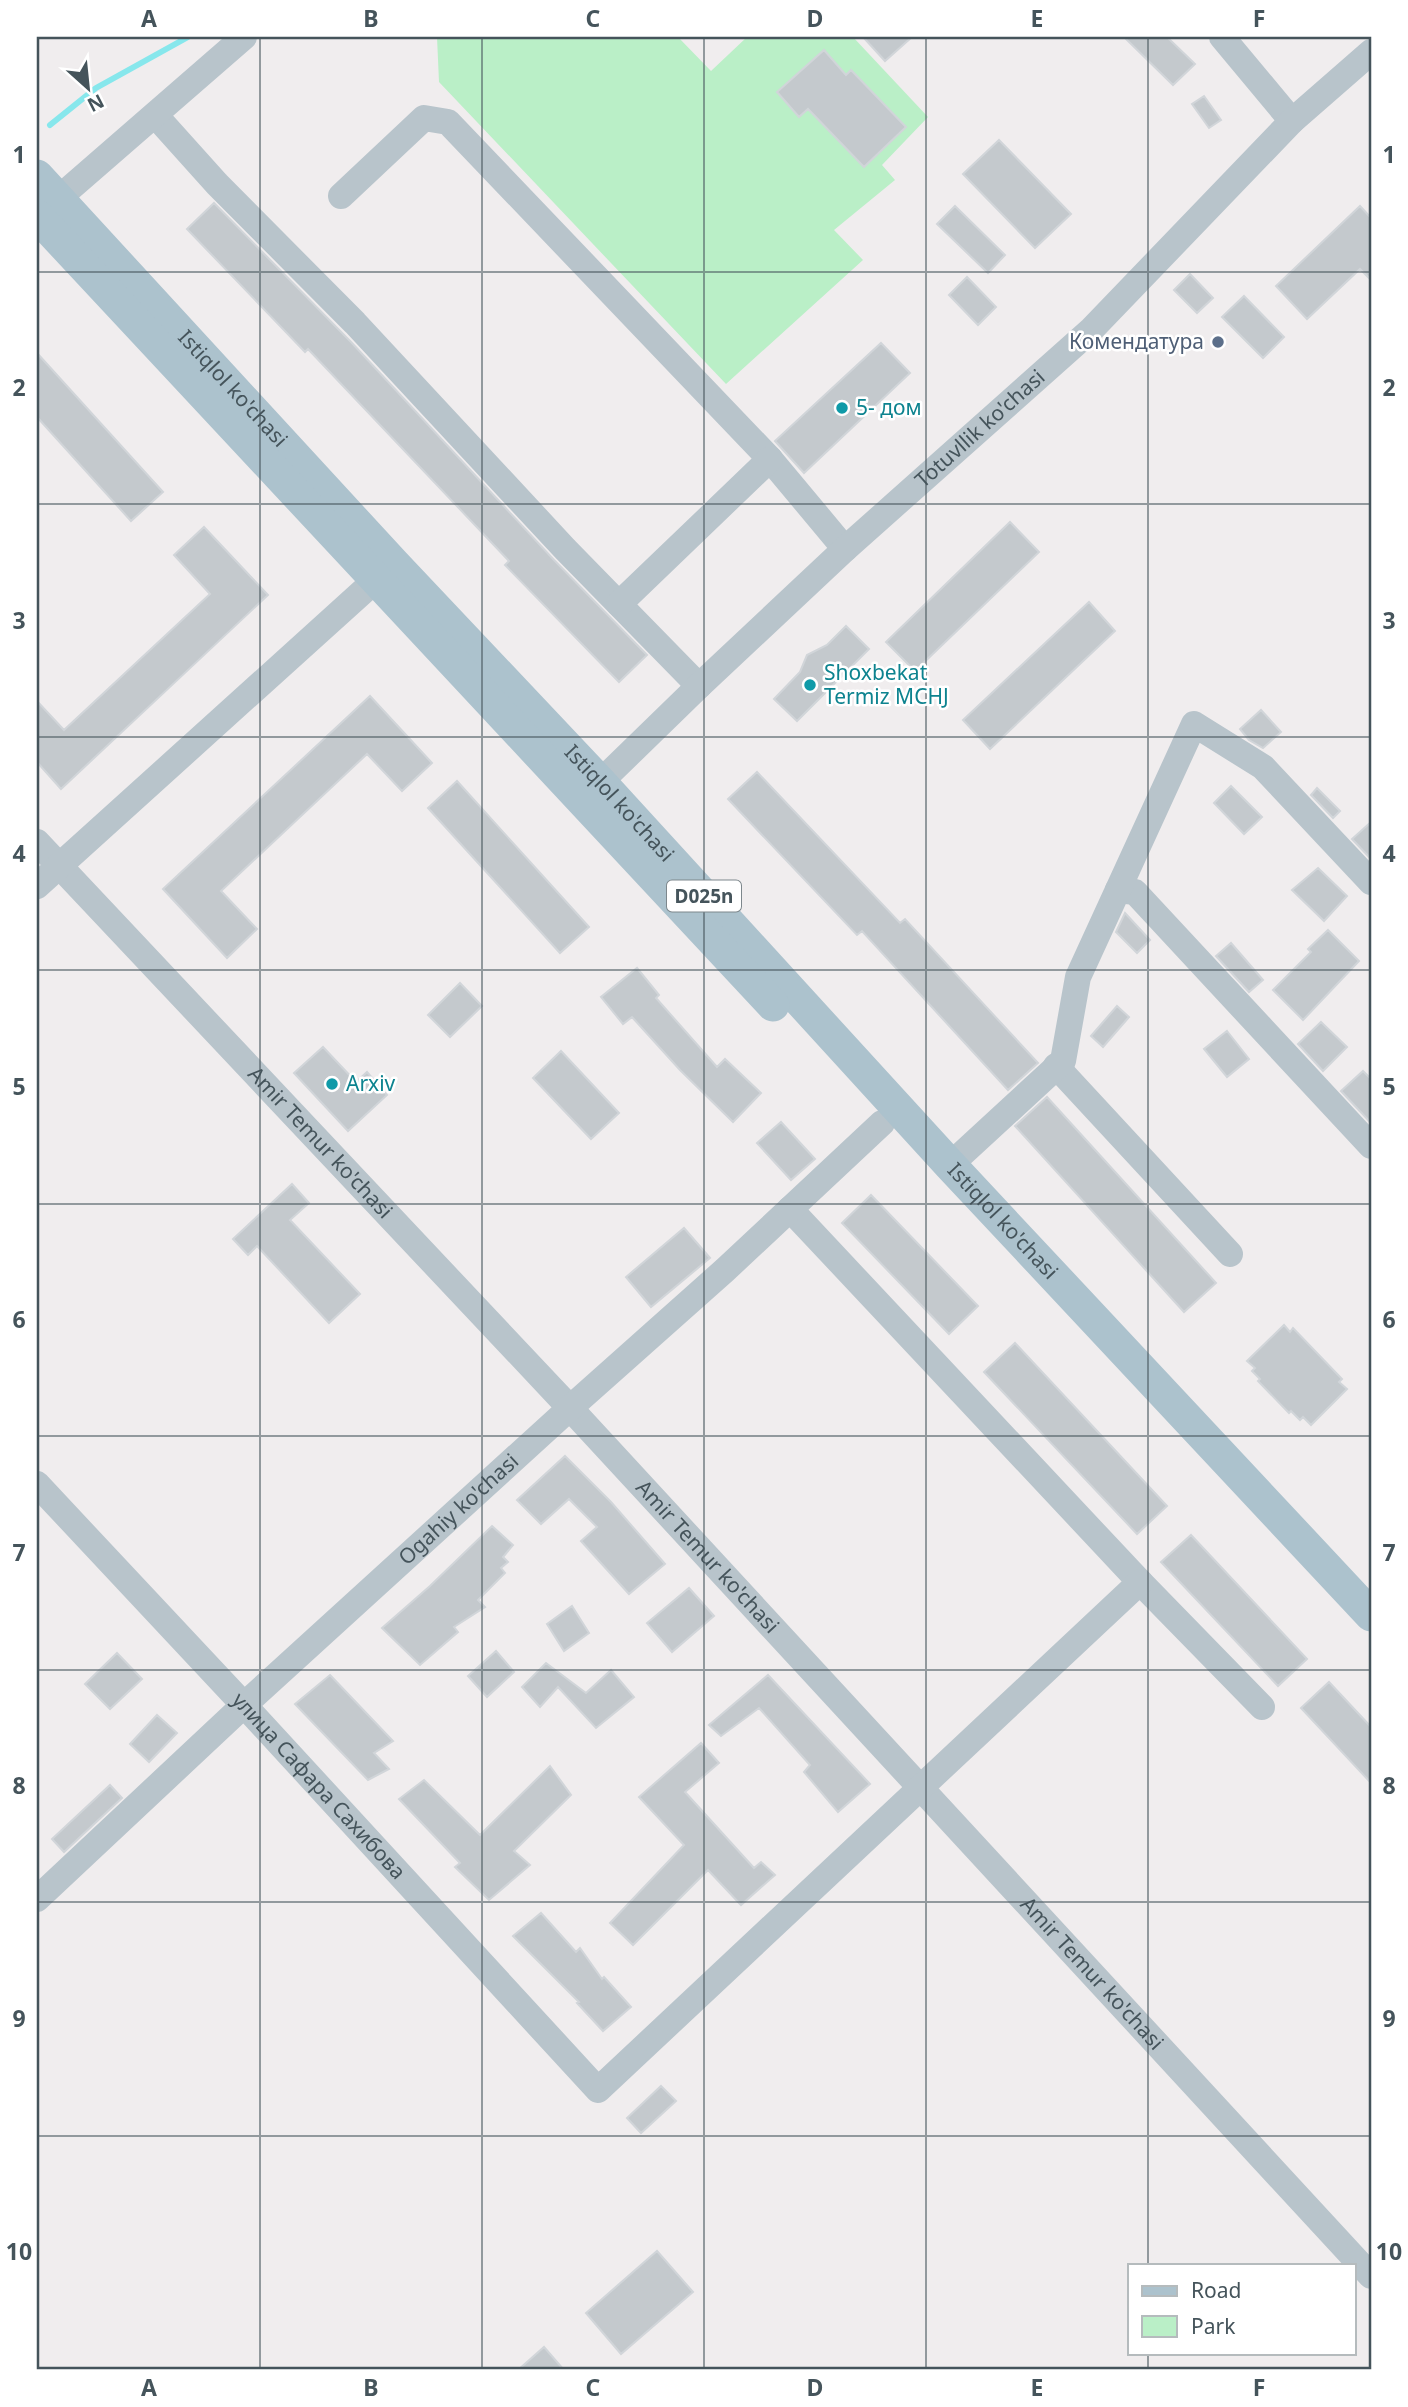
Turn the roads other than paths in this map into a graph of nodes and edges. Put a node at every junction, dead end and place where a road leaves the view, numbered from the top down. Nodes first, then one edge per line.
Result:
1 (244, 37) edge
2 (1222, 37) edge
3 (1371, 52) edge
4 (156, 115) junction
5 (1292, 121) junction
6 (341, 196) dead end
7 (42, 202) edge
8 (770, 459) junction
9 (845, 550) junction
10 (385, 572) junction
11 (619, 604) junction
12 (699, 686) junction
13 (591, 791) junction
14 (37, 842) edge
15 (60, 865) junction
16 (1371, 882) edge
17 (37, 886) edge
18 (1118, 890) junction
19 (1056, 1066) junction
20 (882, 1123) junction
21 (1371, 1146) edge
22 (950, 1165) junction
23 (790, 1209) junction
24 (1230, 1254) dead end
25 (570, 1408) junction
26 (37, 1484) edge
27 (1140, 1582) junction
28 (1371, 1615) edge
29 (1371, 1642) edge
30 (244, 1705) junction
31 (1262, 1707) dead end
32 (921, 1788) junction
33 (37, 1899) edge
34 (1371, 2276) edge

1 - 4 street
2 - 5 street
3 - 5 street, Totuvllik ko'chasi
4 - 7 street
4 - 11 street
5 - 9 street, Totuvllik ko'chasi
6 - 8 street
7 - 10 main road, Istiqlol ko'chasi / D025n
8 - 9 street
8 - 11 street
9 - 12 street, Totuvllik ko'chasi
10 - 13 main road, Istiqlol ko'chasi / D025n
10 - 15 street
11 - 12 street
12 - 13 street, Totuvllik ko'chasi
13 - 20 main road, Istiqlol ko'chasi / D025n
13 - 22 main road, Istiqlol ko'chasi / D025n
14 - 15 street, Amir Temur ko'chasi
15 - 17 street
15 - 25 street, Amir Temur ko'chasi
16 - 18 street
18 - 19 street
18 - 21 street
19 - 22 street
19 - 24 street
20 - 23 street, Ogahiy ko'chasi
20 - 29 main road, Istiqlol ko'chasi / D025n
22 - 28 main road, Istiqlol ko'chasi / D025n
23 - 25 street, Ogahiy ko'chasi
23 - 27 street
25 - 30 street, Ogahiy ko'chasi
25 - 32 street, Amir Temur ko'chasi
26 - 30 street, улица Сафара Сахибова
27 - 31 street
27 - 32 street
30 - 32 street, улица Сафара Сахибова
30 - 33 street, Ogahiy ko'chasi
32 - 34 street, Amir Temur ko'chasi

